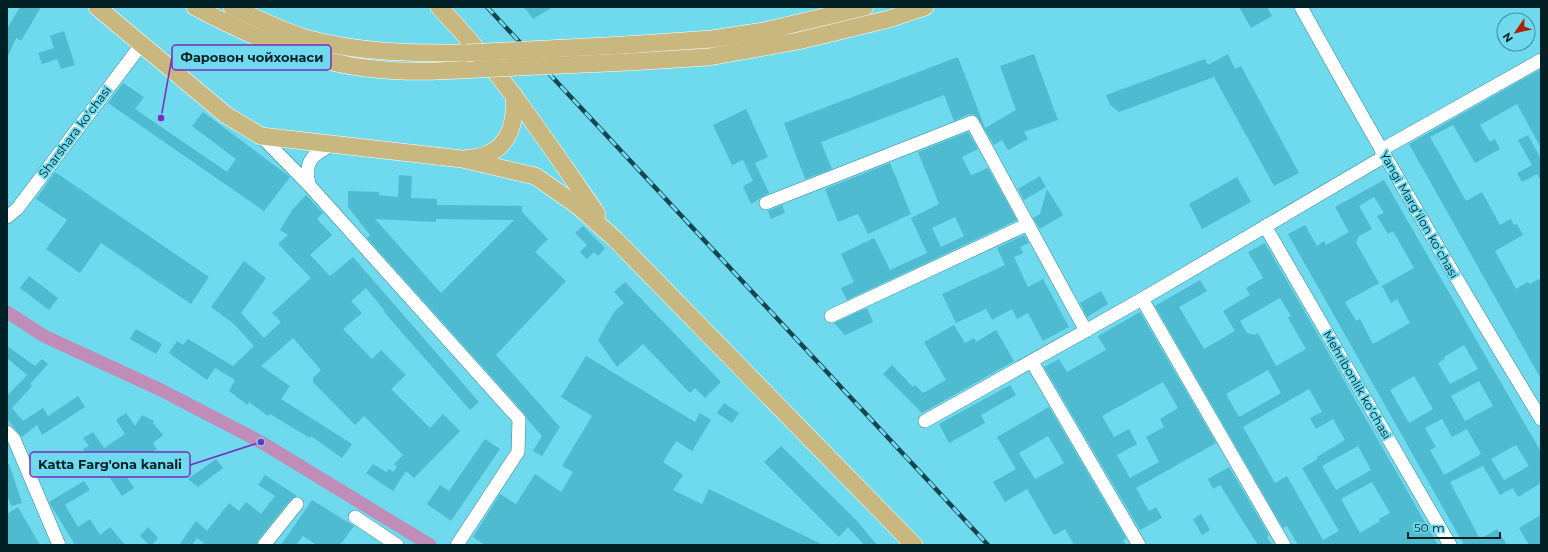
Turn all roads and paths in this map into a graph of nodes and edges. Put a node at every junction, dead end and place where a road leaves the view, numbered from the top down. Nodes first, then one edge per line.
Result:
1 (97, 7) edge
2 (195, 7) edge
3 (232, 7) edge
4 (439, 7) edge
5 (865, 7) edge
6 (925, 7) edge
7 (1301, 7) edge
8 (141, 45) junction
9 (1541, 60) edge
10 (514, 95) junction
11 (261, 136) junction
12 (334, 144) junction
13 (1383, 153) junction
14 (462, 159) junction
15 (309, 185) junction
16 (766, 203) dead end
17 (7, 217) edge
18 (1028, 224) junction
19 (1265, 226) junction
20 (615, 239) junction
21 (1142, 299) junction
22 (831, 316) dead end
23 (1086, 331) junction
24 (1032, 362) junction
25 (1541, 419) edge
26 (925, 421) dead end
27 (7, 432) edge
28 (297, 504) dead end
29 (355, 517) dead end
30 (459, 542) edge
31 (60, 545) edge
32 (264, 545) edge
33 (397, 545) edge
34 (914, 545) edge
35 (1139, 545) edge
36 (1284, 545) edge
37 (1450, 545) edge

1 - 8 main road
2 - 6 main road, bridge
3 - 5 main road, bridge
4 - 10 main road
7 - 13 street, Yangi Margʻilon koʻchasi
8 - 11 main road
8 - 17 street, Sharshara koʻchasi
9 - 13 street
10 - 14 main road
10 - 20 main road
11 - 12 main road
11 - 15 street
12 - 14 main road
12 - 15 street
13 - 19 street
13 - 25 street, Yangi Margʻilon koʻchasi
14 - 20 main road
15 - 30 street
16 - 18 street
18 - 22 street
18 - 23 street
19 - 21 street
19 - 37 street, Mehribonlik koʻchasi
20 - 34 main road
21 - 23 street
21 - 36 street
23 - 24 street
24 - 26 street
24 - 35 street
27 - 31 street
28 - 32 street
29 - 33 street

